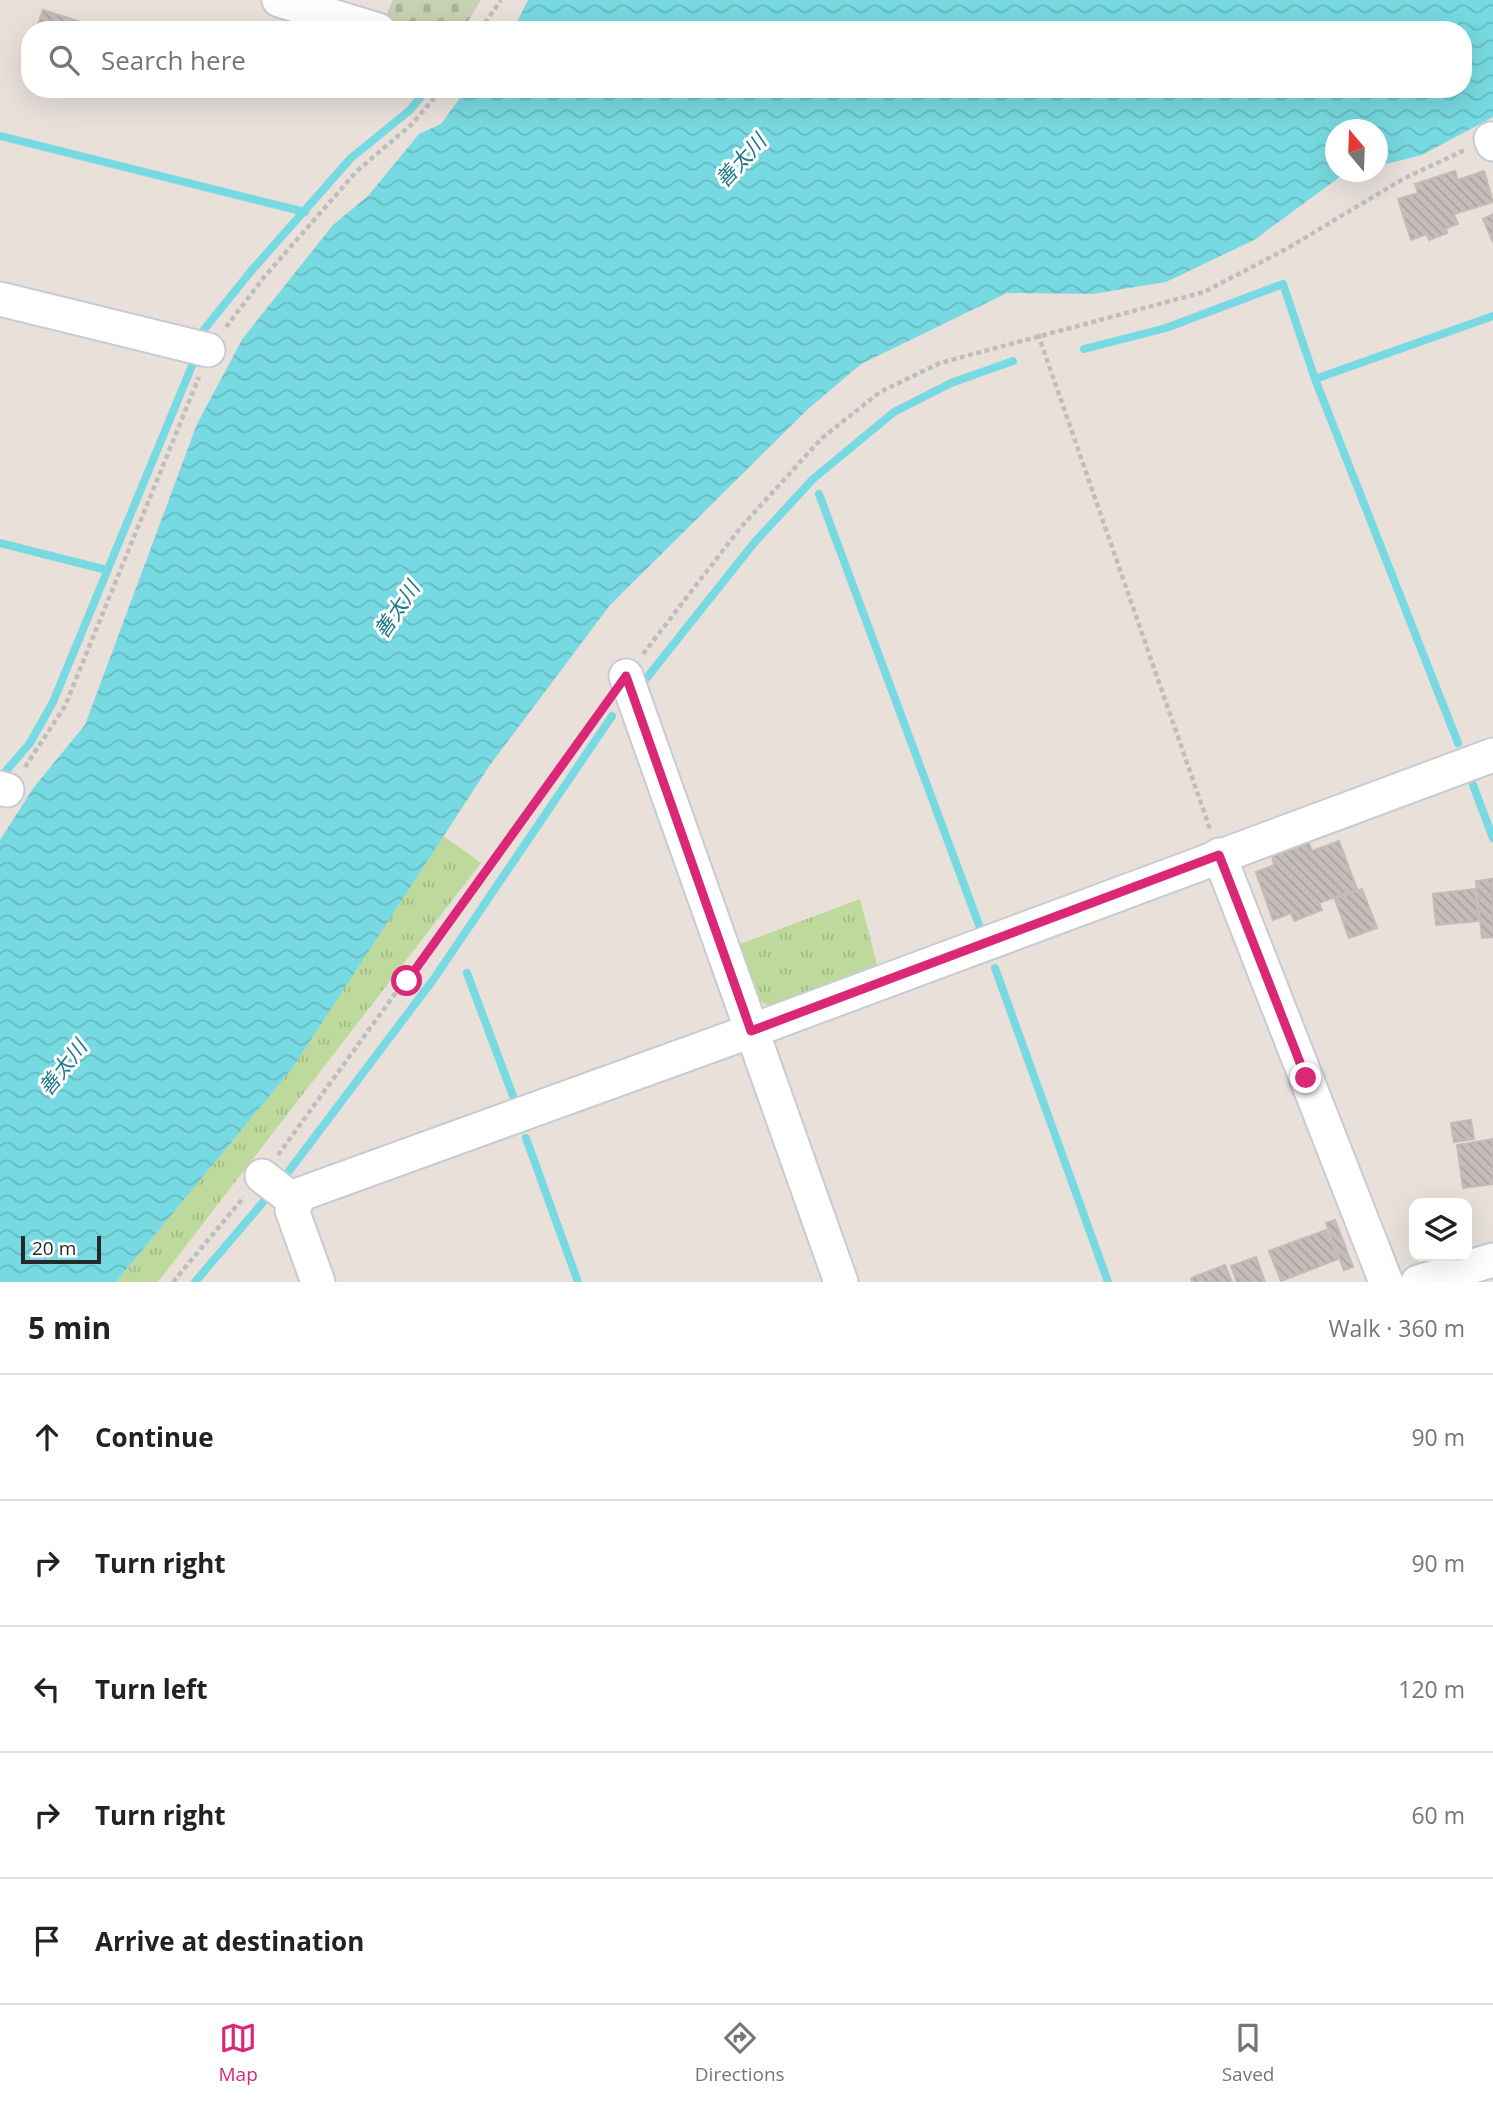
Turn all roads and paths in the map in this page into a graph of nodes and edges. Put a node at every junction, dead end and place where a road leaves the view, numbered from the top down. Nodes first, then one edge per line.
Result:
1 (279, 0) edge
2 (501, 0) edge
3 (348, 21) edge
4 (486, 21) edge
5 (434, 98) edge
6 (1492, 141) edge
7 (0, 299) edge
8 (1038, 334) junction
9 (208, 350) junction
10 (626, 676) junction
11 (1493, 755) edge
12 (3, 789) edge
13 (1219, 855) junction
14 (751, 1031) junction
15 (262, 1177) junction
16 (296, 1202) junction
17 (1493, 1260) edge
18 (173, 1282) edge
19 (317, 1282) edge
20 (841, 1282) edge
21 (1386, 1282) edge
22 (1418, 1282) edge

1 - 3 street
2 - 4 path
5 - 9 path
6 - 8 path
7 - 9 street
8 - 10 path
8 - 13 path
9 - 12 path
10 - 14 street
10 - 15 path
11 - 13 street
13 - 14 street
13 - 21 street
14 - 16 street
14 - 20 street
15 - 16 street
15 - 18 path
16 - 19 street
17 - 22 street

